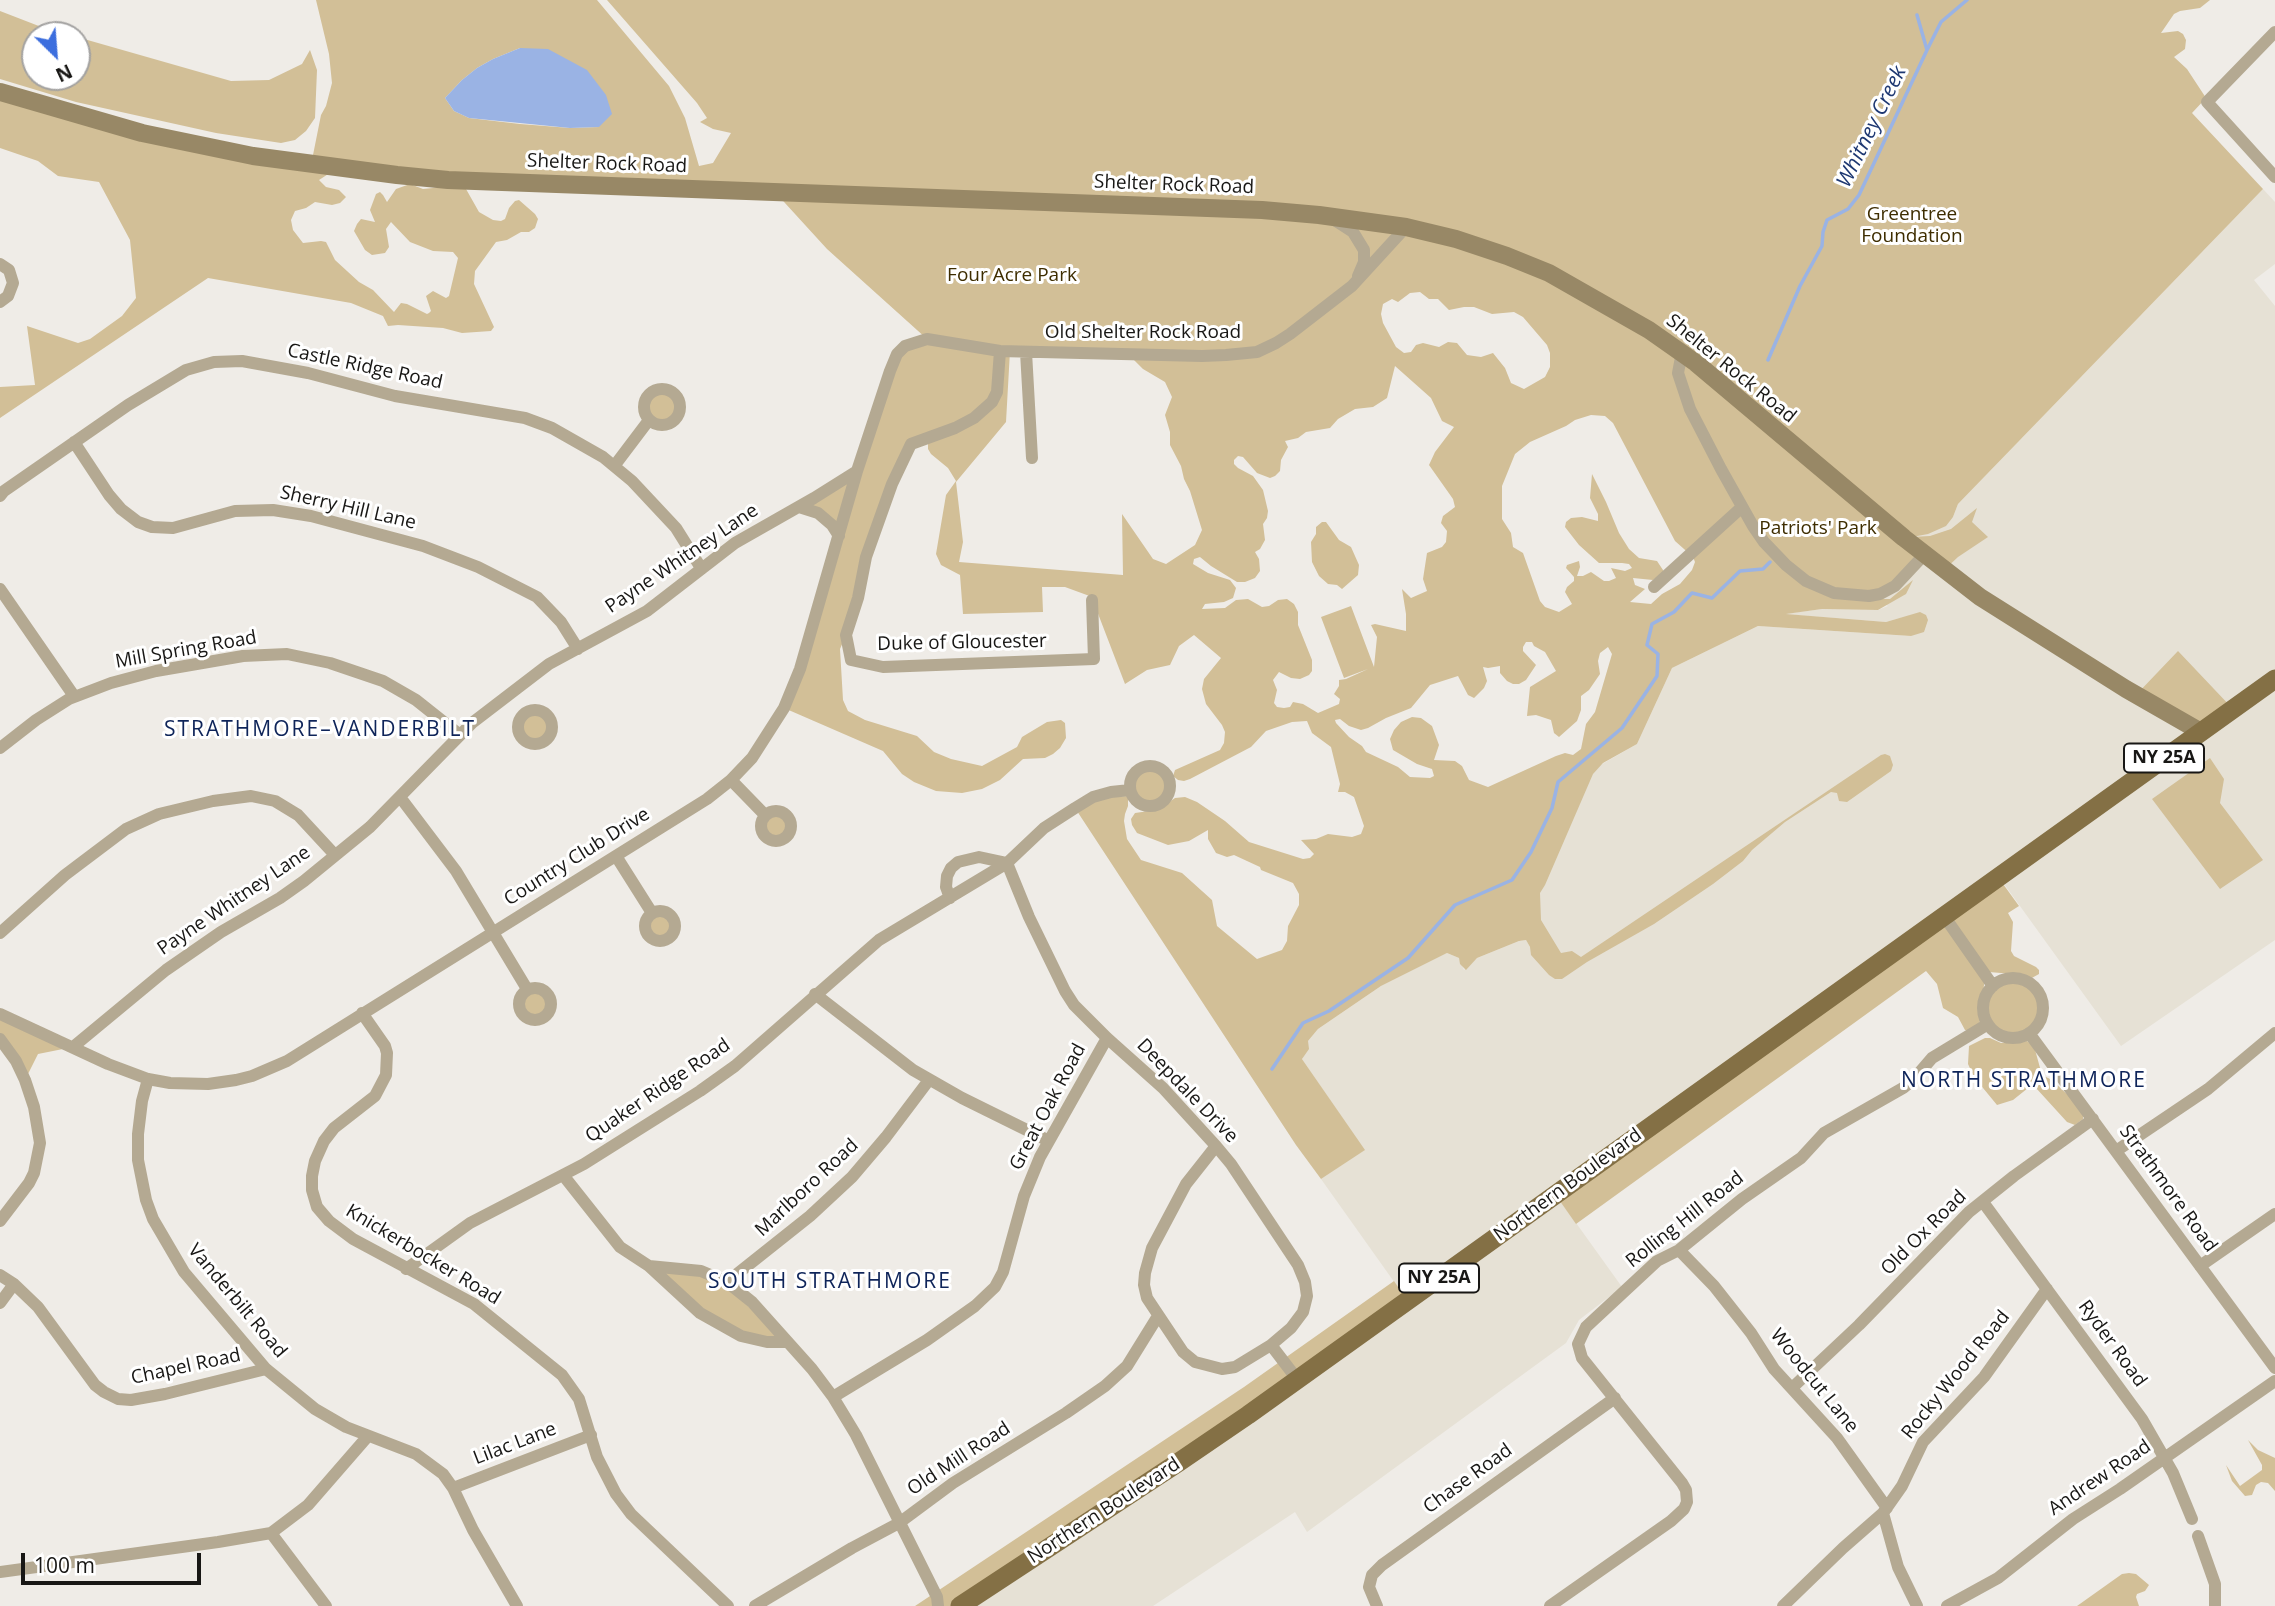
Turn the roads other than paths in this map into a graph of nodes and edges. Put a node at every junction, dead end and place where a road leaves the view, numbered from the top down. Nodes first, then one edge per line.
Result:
1 (2275, 32) edge
2 (0, 92) edge
3 (2275, 177) edge
4 (1319, 215) junction
5 (1406, 227) junction
6 (0, 264) edge
7 (1352, 286) junction
8 (0, 302) edge
9 (918, 341) joint
10 (1000, 351) junction
11 (1026, 352) junction
12 (1682, 352) junction
13 (649, 420) dead end
14 (74, 442) junction
15 (1032, 458) dead end
16 (615, 466) junction
17 (857, 471) junction
18 (0, 496) edge
19 (799, 507) junction
20 (1742, 507) junction
21 (839, 536) junction
22 (1924, 555) junction
23 (701, 568) junction
24 (1654, 587) dead end
25 (0, 589) edge
26 (1092, 600) dead end
27 (578, 649) junction
28 (2275, 679) edge
29 (510, 693) junction
30 (74, 696) junction
31 (525, 714) dead end
32 (2201, 732) junction
33 (460, 735) junction
34 (0, 748) edge
35 (731, 780) junction
36 (1130, 790) dead end
37 (400, 797) junction
38 (765, 815) dead end
39 (335, 855) junction
40 (616, 856) junction
41 (1007, 863) junction
42 (950, 898) junction
43 (652, 913) dead end
44 (1944, 916) junction
45 (492, 932) junction
46 (0, 933) edge
47 (1993, 986) junction
48 (527, 989) dead end
49 (815, 994) junction
50 (362, 1013) junction
51 (0, 1014) edge
52 (1988, 1024) junction
53 (2029, 1033) junction
54 (2275, 1033) edge
55 (1107, 1038) junction
56 (0, 1039) edge
57 (74, 1047) junction
58 (148, 1079) junction
59 (929, 1080) junction
60 (2092, 1119) junction
61 (1049, 1141) junction
62 (1216, 1146) junction
63 (2116, 1151) junction
64 (563, 1175) junction
65 (1983, 1202) junction
66 (2275, 1214) edge
67 (0, 1221) edge
68 (1679, 1250) junction
69 (649, 1266) junction
70 (2200, 1266) junction
71 (406, 1269) junction
72 (0, 1275) edge
73 (727, 1282) junction
74 (14, 1284) junction
75 (2047, 1289) junction
76 (0, 1303) edge
77 (1158, 1316) junction
78 (786, 1342) junction
79 (1271, 1345) junction
80 (2275, 1368) edge
81 (267, 1369) junction
82 (1297, 1379) junction
83 (2275, 1381) edge
84 (1793, 1387) junction
85 (833, 1397) junction
86 (1615, 1398) junction
87 (368, 1436) junction
88 (591, 1436) junction
89 (2164, 1458) junction
90 (453, 1488) junction
91 (1885, 1511) junction
92 (2192, 1519) dead end
93 (899, 1524) junction
94 (271, 1533) junction
95 (2198, 1536) dead end
96 (0, 1572) edge
97 (326, 1606) edge
98 (517, 1606) edge
99 (728, 1606) edge
100 (755, 1606) edge
101 (938, 1606) edge
102 (960, 1606) edge
103 (1377, 1606) edge
104 (1550, 1606) edge
105 (1783, 1606) edge
106 (1917, 1606) edge
107 (1947, 1606) edge
108 (2216, 1606) edge

1 - 3 street
2 - 4 main road, Shelter Rock Road
4 - 5 main road, Shelter Rock Road
4 - 7 street
5 - 7 street, Old Shelter Rock Road
5 - 12 main road, Shelter Rock Road
6 - 8 street
7 - 11 street, Old Shelter Rock Road
9 - 10 street, Old Shelter Rock Road
9 - 17 street, Country Club Drive
10 - 11 street, Old Shelter Rock Road
10 - 26 street, Duke of Gloucester
11 - 15 street
12 - 20 street
12 - 22 main road, Shelter Rock Road
13 - 16 street
14 - 16 street, Castle Ridge Road
14 - 18 street, Castle Ridge Road
14 - 27 street, Sherry Hill Lane
16 - 23 street, Castle Ridge Road
17 - 19 street, Payne Whitney Lane
17 - 21 street, Country Club Drive
19 - 21 street
19 - 23 street, Payne Whitney Lane
20 - 22 street
20 - 24 street
21 - 35 street, Country Club Drive
22 - 32 main road, Shelter Rock Road
23 - 27 street, Payne Whitney Lane
25 - 30 street
27 - 29 street, Payne Whitney Lane
28 - 32 main road, Northern Boulevard / NY 25A
29 - 31 street
29 - 33 street, Payne Whitney Lane
30 - 33 street, Mill Spring Road
30 - 34 street, Mill Spring Road
32 - 44 main road, Northern Boulevard / NY 25A
33 - 37 street, Payne Whitney Lane
35 - 38 street
35 - 40 street, Country Club Drive
36 - 41 street, Quaker Ridge Road
37 - 39 street, Payne Whitney Lane
37 - 45 street
39 - 46 street
39 - 57 street, Payne Whitney Lane
40 - 43 street
40 - 45 street, Country Club Drive
41 - 42 street, Quaker Ridge Road
41 - 42 street
41 - 55 street, Deepdale Drive
42 - 49 street, Quaker Ridge Road
44 - 47 street
44 - 82 main road, Northern Boulevard / NY 25A
45 - 48 street
45 - 50 street, Country Club Drive
47 - 52 street
47 - 53 street
49 - 59 street
49 - 64 street, Quaker Ridge Road
50 - 58 street, Country Club Drive
50 - 71 street, Knickerbocker Road
51 - 57 street, Country Club Drive
52 - 53 street
52 - 68 street, Rolling Hill Road
53 - 60 street, Strathmore Road
54 - 63 street
55 - 61 street, Great Oak Road
55 - 62 street, Deepdale Drive
56 - 67 street
57 - 58 street, Country Club Drive
58 - 81 street, Vanderbilt Road
59 - 61 street
59 - 73 street, Marlboro Road
60 - 63 street, Strathmore Road
60 - 65 street, Old Ox Road
61 - 85 street, Great Oak Road
62 - 77 street
62 - 79 street, Deepdale Drive
63 - 70 street, Strathmore Road
64 - 69 street
64 - 71 street, Quaker Ridge Road
65 - 75 street, Ryder Road
65 - 84 street, Old Ox Road
66 - 70 street
68 - 84 street, Woodcut Lane
68 - 86 street, Rolling Hill Road
69 - 73 street
69 - 78 street
70 - 80 street, Strathmore Road
71 - 88 street, Knickerbocker Road
72 - 74 street, Chapel Road
73 - 78 street
74 - 76 street
74 - 81 street, Chapel Road
75 - 89 street, Ryder Road
75 - 91 street, Rocky Wood Road
77 - 79 street, Deepdale Drive
77 - 93 street, Old Mill Road
78 - 85 street
79 - 82 street
81 - 87 street, Vanderbilt Road
82 - 102 main road, Northern Boulevard / NY 25A
83 - 89 street, Andrew Road
84 - 91 street, Woodcut Lane
85 - 93 street
86 - 103 street, Chase Road
86 - 104 street, Rolling Hill Road
87 - 90 street, Vanderbilt Road
87 - 94 street
88 - 90 street, Lilac Lane
88 - 99 street, Knickerbocker Road
89 - 92 street, Ryder Road
89 - 107 street, Andrew Road
90 - 98 street, Vanderbilt Road
91 - 105 street, Rocky Wood Road
91 - 106 street, Woodcut Lane
93 - 100 street, Old Mill Road
93 - 101 street
94 - 96 street
94 - 97 street
95 - 108 street

